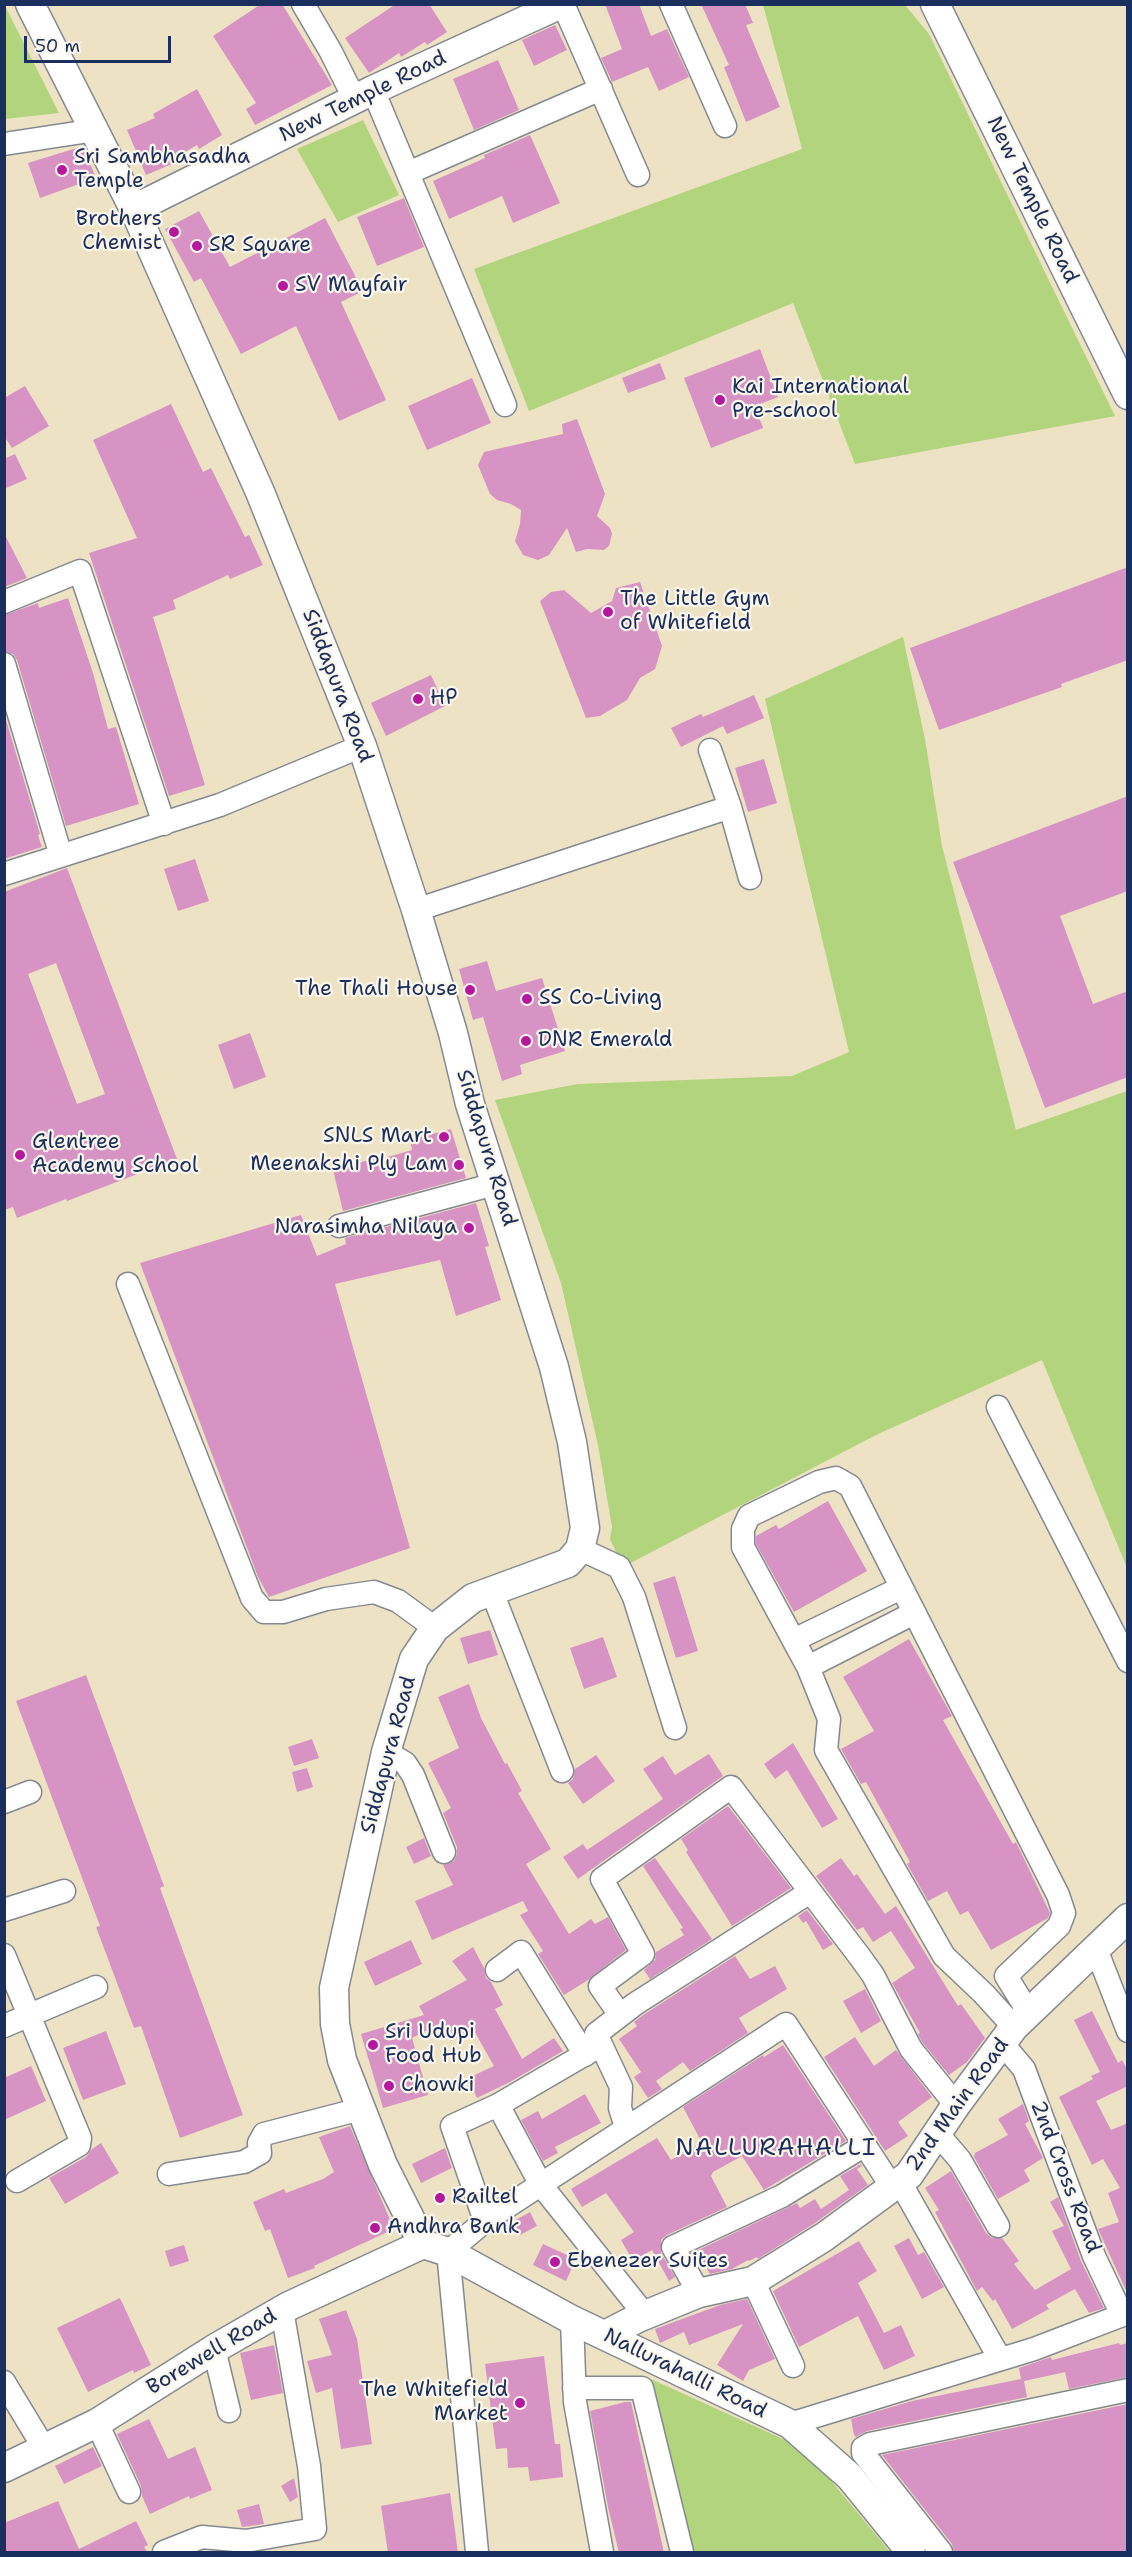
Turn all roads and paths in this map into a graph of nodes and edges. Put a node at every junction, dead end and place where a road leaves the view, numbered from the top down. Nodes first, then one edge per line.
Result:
1 (30, 4) edge
2 (303, 4) edge
3 (562, 4) edge
4 (671, 4) edge
5 (935, 4) edge
6 (601, 89) junction
7 (364, 95) junction
8 (725, 126) dead end
9 (96, 130) junction
10 (4, 144) edge
11 (408, 173) junction
12 (638, 175) dead end
13 (134, 209) junction
14 (1128, 395) edge
15 (505, 405) dead end
16 (4, 602) edge
17 (4, 664) edge
18 (362, 746) junction
19 (710, 750) dead end
20 (730, 807) junction
21 (164, 824) junction
22 (61, 856) junction
23 (4, 874) edge
24 (750, 878) dead end
25 (416, 910) junction
26 (495, 1184) junction
27 (339, 1226) dead end
28 (128, 1284) dead end
29 (998, 1407) dead end
30 (580, 1549) junction
31 (902, 1588) junction
32 (492, 1593) junction
33 (914, 1612) junction
34 (435, 1628) junction
35 (794, 1640) junction
36 (1128, 1661) edge
37 (808, 1666) junction
38 (675, 1728) dead end
39 (386, 1752) junction
40 (562, 1772) dead end
41 (30, 1792) dead end
42 (4, 1802) edge
43 (444, 1852) dead end
44 (64, 1891) dead end
45 (810, 1892) junction
46 (4, 1910) edge
47 (1128, 1918) edge
48 (1096, 1949) junction
49 (4, 1955) edge
50 (497, 1970) dead end
51 (96, 1987) dead end
52 (620, 2015) junction
53 (29, 2016) junction
54 (4, 2026) edge
55 (1015, 2028) junction
56 (1128, 2031) edge
57 (593, 2050) junction
58 (498, 2105) junction
59 (956, 2105) junction
60 (361, 2109) junction
61 (626, 2127) junction
62 (938, 2133) junction
63 (865, 2145) junction
64 (169, 2174) dead end
65 (17, 2181) dead end
66 (896, 2184) junction
67 (541, 2185) junction
68 (485, 2221) junction
69 (998, 2226) dead end
70 (436, 2248) junction
71 (753, 2281) junction
72 (699, 2293) junction
73 (282, 2310) junction
74 (1125, 2314) edge
75 (645, 2315) junction
76 (572, 2320) junction
77 (605, 2335) junction
78 (214, 2349) junction
79 (1000, 2359) junction
80 (793, 2366) dead end
81 (4, 2382) edge
82 (574, 2388) junction
83 (1128, 2390) edge
84 (229, 2411) dead end
85 (97, 2423) junction
86 (790, 2424) junction
87 (44, 2448) junction
88 (4, 2468) edge
89 (861, 2470) junction
90 (129, 2492) dead end
91 (164, 2552) edge
92 (477, 2553) edge
93 (602, 2553) edge
94 (682, 2553) edge
95 (910, 2553) edge
96 (941, 2553) edge

1 - 9 street, Siddapura Road
2 - 7 street
3 - 6 street
3 - 7 street, New Temple Road
4 - 8 street
5 - 14 street, New Temple Road
6 - 11 street
6 - 12 street
7 - 11 street
7 - 13 street, New Temple Road
9 - 10 street
9 - 13 street, Siddapura Road
11 - 15 street
13 - 18 street, Siddapura Road
16 - 21 street
17 - 22 street
18 - 21 street
18 - 25 street, Siddapura Road
19 - 20 street
20 - 24 street
20 - 25 street
21 - 22 street
22 - 23 street
25 - 26 street, Siddapura Road
26 - 27 street
26 - 30 street, Siddapura Road
28 - 34 street
29 - 36 street
30 - 32 street, Siddapura Road
30 - 38 street
31 - 33 street
31 - 35 street
31 - 35 street
32 - 34 street, Siddapura Road
32 - 40 street
33 - 37 street
33 - 55 street
34 - 39 street, Siddapura Road
35 - 37 street
37 - 55 street
39 - 43 street
39 - 60 street, Siddapura Road
41 - 42 street
44 - 46 street
45 - 52 street
45 - 52 street
45 - 59 street
47 - 48 street, 2nd Main Road
48 - 55 street, 2nd Main Road
48 - 56 street
49 - 53 street
50 - 57 street
51 - 53 street
52 - 57 street
53 - 54 street
53 - 65 street
55 - 59 street, 2nd Main Road
55 - 74 street, 2nd Cross Road
57 - 58 street
57 - 61 street
58 - 67 street
58 - 68 street
59 - 62 street, 2nd Main Road
60 - 64 street
60 - 70 street, Siddapura Road
61 - 63 street
61 - 67 street
62 - 66 street, 2nd Main Road
62 - 69 street
63 - 66 street
63 - 72 street
66 - 71 street, 2nd Main Road
66 - 79 street
67 - 68 street
67 - 75 street
68 - 70 street
70 - 73 street, Borewell Road
70 - 76 street, Nallurahalli Road
70 - 92 street
71 - 72 street, 2nd Main Road
71 - 80 street
72 - 75 street, 2nd Main Road
73 - 78 street, Borewell Road
73 - 91 street
74 - 79 street
75 - 77 street, 2nd Main Road
76 - 77 street, Nallurahalli Road
76 - 82 street
77 - 86 street, Nallurahalli Road
78 - 84 street
78 - 85 street, Borewell Road
79 - 86 street
81 - 87 street
82 - 93 street
82 - 94 street
83 - 89 street
85 - 87 street, Borewell Road
85 - 90 street
86 - 89 street, Nallurahalli Road
87 - 88 street, Borewell Road
89 - 95 street, Nallurahalli Road
89 - 96 street

